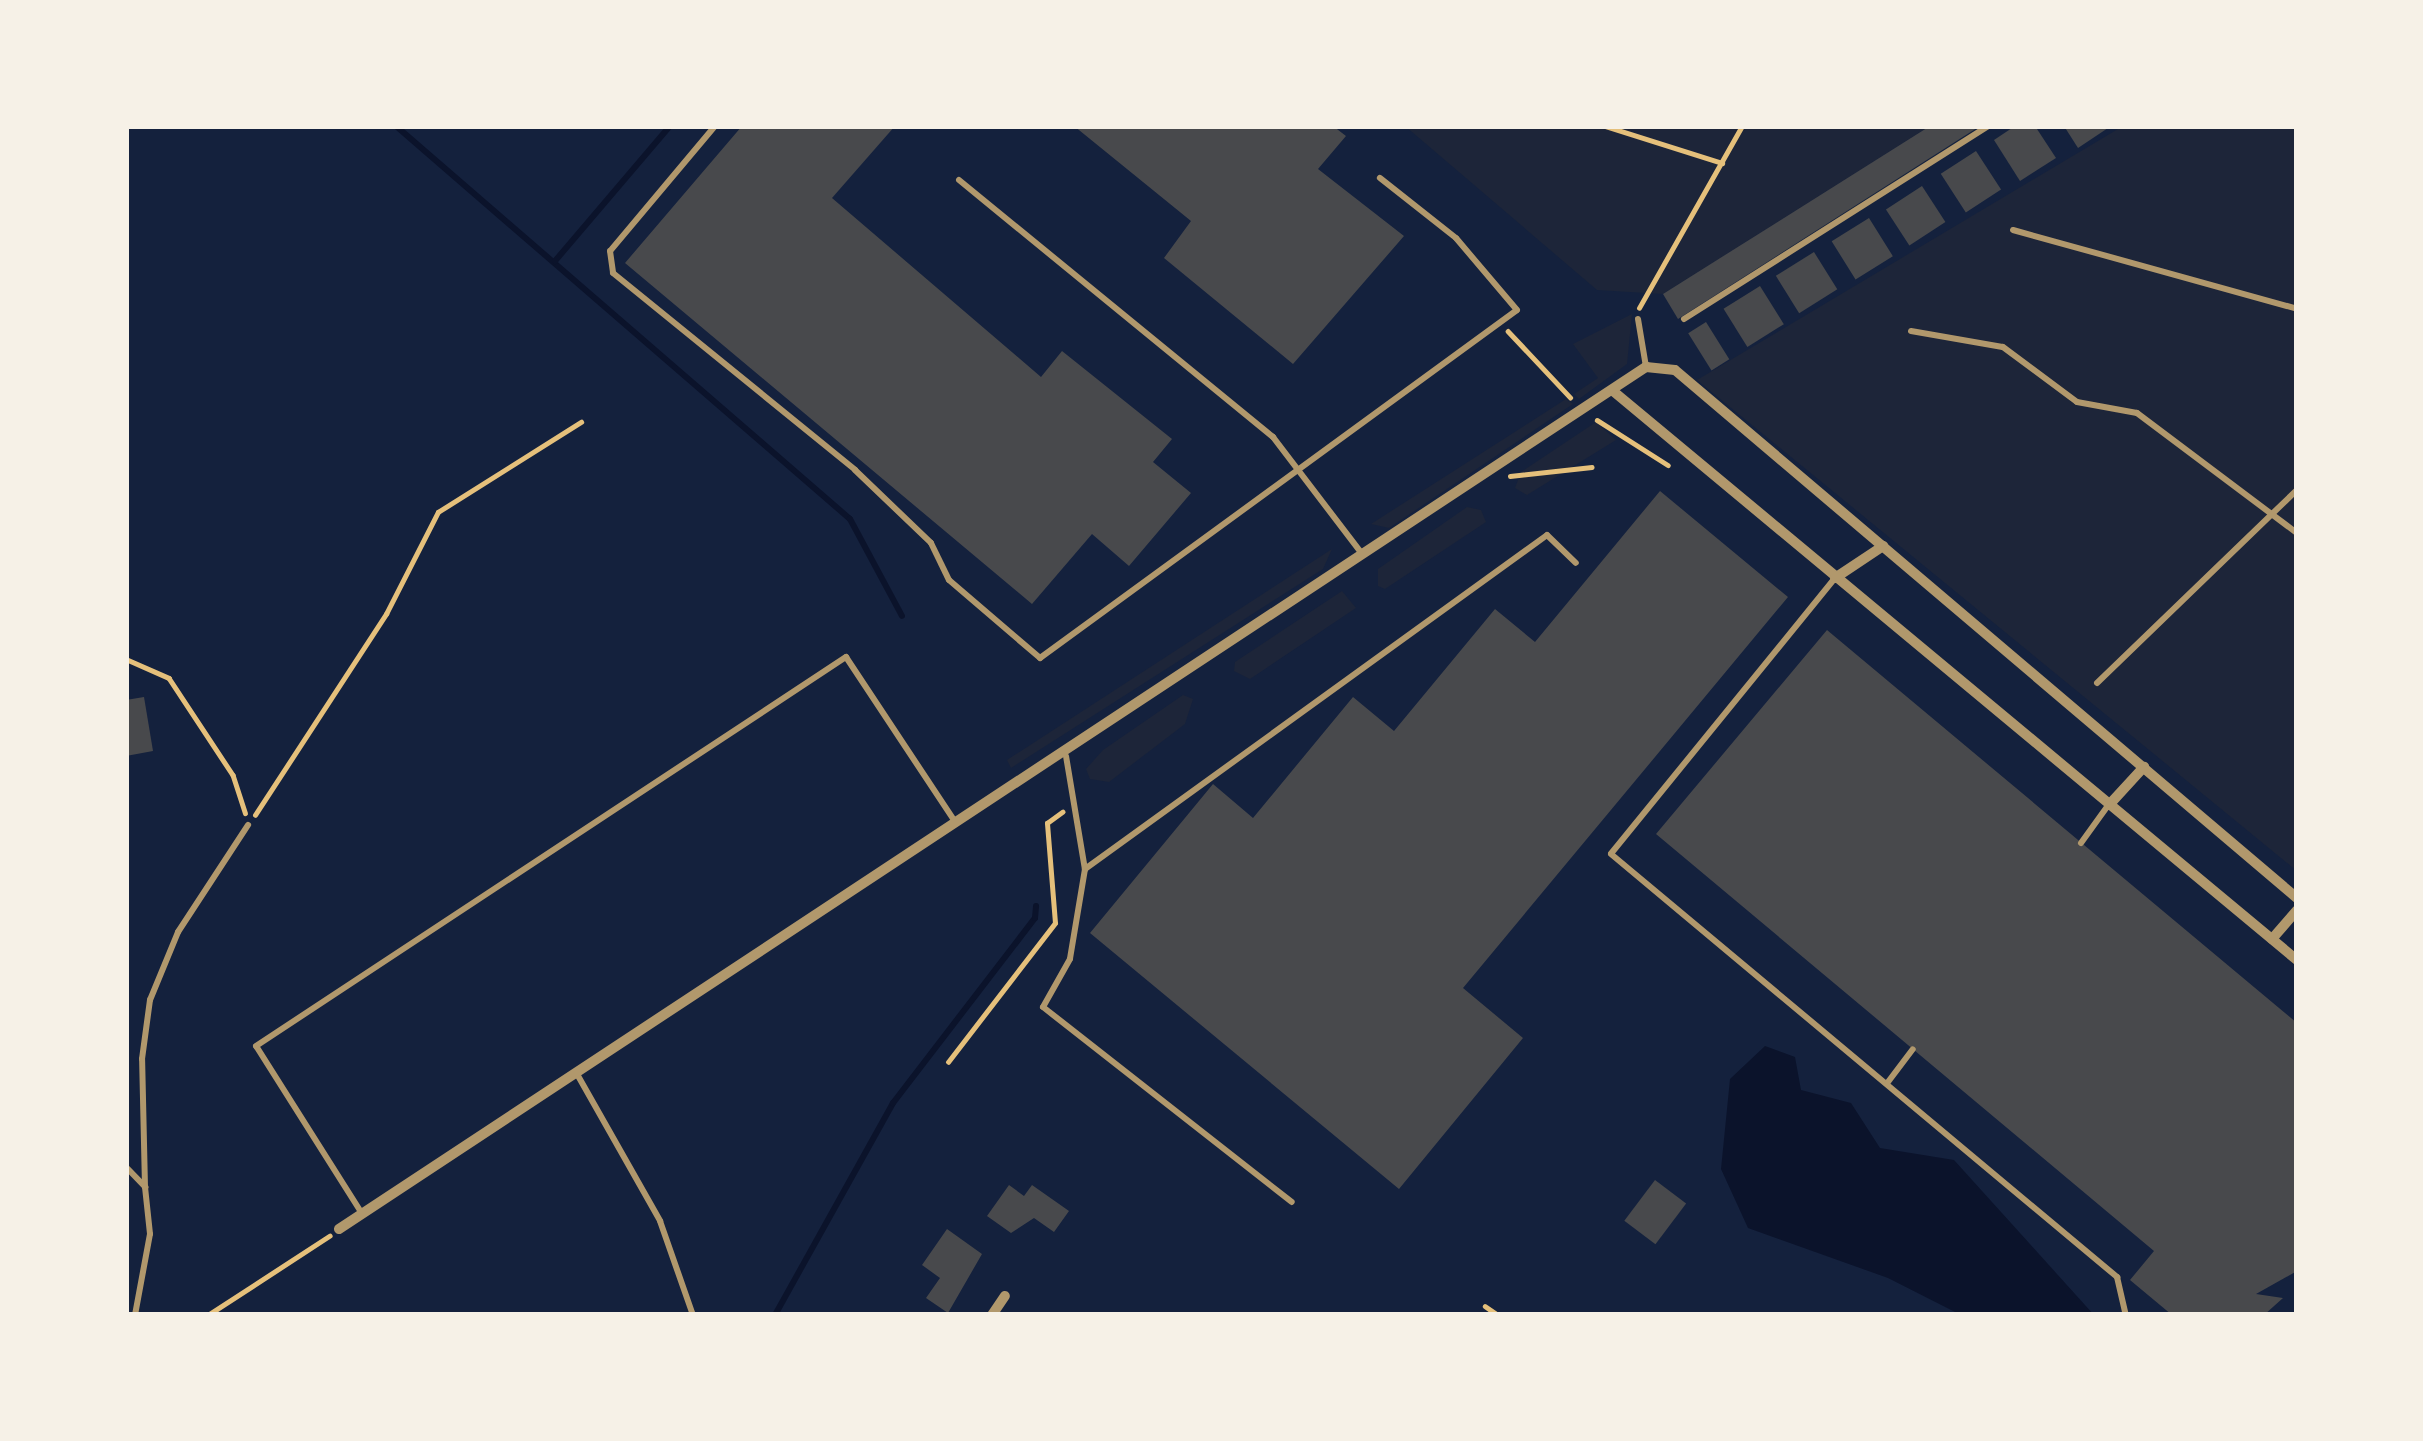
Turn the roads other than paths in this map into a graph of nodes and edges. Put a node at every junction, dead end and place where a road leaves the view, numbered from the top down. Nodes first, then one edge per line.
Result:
1 (716, 126) edge
2 (1988, 126) edge
3 (1380, 178) dead end
4 (959, 180) dead end
5 (2013, 230) dead end
6 (2297, 309) edge
7 (1638, 319) road end
8 (1684, 319) dead end
9 (1911, 331) dead end
10 (1646, 368) junction
11 (1613, 391) junction
12 (1301, 470) junction
13 (2297, 490) edge
14 (2272, 515) junction
15 (2297, 533) edge
16 (1883, 546) junction
17 (1364, 557) junction
18 (1576, 562) dead end
19 (1835, 578) junction
20 (2097, 683) dead end
21 (1066, 756) junction
22 (2144, 767) junction
23 (2109, 805) junction
24 (248, 825) road end
25 (958, 826) junction
26 (2081, 843) dead end
27 (1085, 869) junction
28 (2297, 898) edge
29 (2297, 910) edge
30 (2272, 939) junction
31 (2297, 960) edge
32 (1913, 1049) dead end
33 (578, 1074) junction
34 (1888, 1082) junction
35 (126, 1167) edge
36 (145, 1187) junction
37 (1292, 1202) dead end
38 (362, 1214) junction
39 (339, 1229) road end
40 (1005, 1296) dead end
41 (135, 1315) edge
42 (693, 1315) edge
43 (992, 1315) edge
44 (2126, 1315) edge

1 - 12 lane
2 - 8 lane
3 - 12 lane
4 - 12 lane
5 - 6 lane
7 - 10 lane
9 - 14 lane
10 - 11 street
10 - 16 street
11 - 17 street
11 - 19 street
12 - 17 lane
13 - 14 lane
14 - 15 lane
14 - 20 lane
16 - 19 street
16 - 22 street
17 - 21 street
18 - 27 lane
19 - 23 street
19 - 34 lane
21 - 25 street
21 - 27 lane
22 - 23 street
22 - 28 street
23 - 26 lane
23 - 30 street
24 - 36 lane
25 - 33 street
25 - 38 lane
27 - 37 lane
29 - 30 street
30 - 31 street
32 - 34 lane
33 - 38 street
33 - 42 lane
34 - 44 lane
35 - 36 lane
36 - 41 lane
38 - 39 street
40 - 43 street

